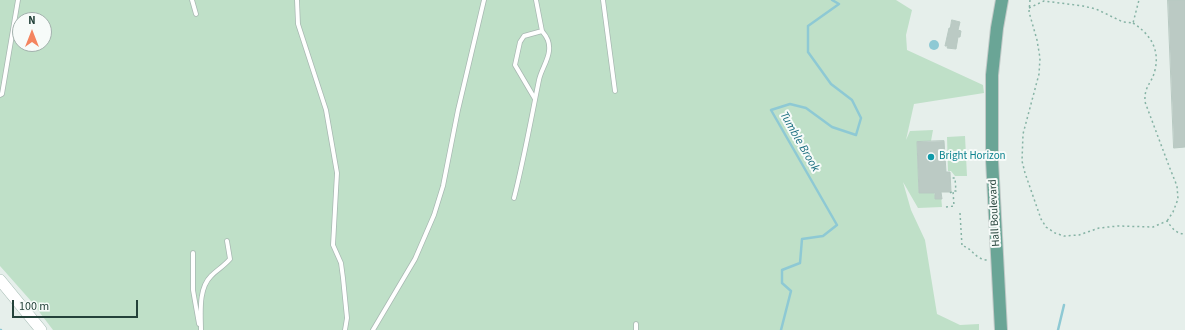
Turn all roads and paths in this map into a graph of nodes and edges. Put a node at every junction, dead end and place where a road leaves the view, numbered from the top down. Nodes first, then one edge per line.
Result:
1 (18, 0) edge
2 (192, 0) edge
3 (297, 0) edge
4 (484, 0) edge
5 (536, 0) edge
6 (603, 0) edge
7 (1002, 0) edge
8 (1030, 0) edge
9 (1044, 0) edge
10 (1139, 0) edge
11 (1029, 8) junction
12 (196, 14) dead end
13 (1133, 23) junction
14 (542, 31) junction
15 (615, 91) dead end
16 (0, 95) edge
17 (535, 99) junction
18 (950, 178) dead end
19 (953, 191) junction
20 (950, 193) dead end
21 (514, 198) dead end
22 (946, 207) dead end
23 (960, 213) dead end
24 (1167, 221) junction
25 (1185, 234) edge
26 (227, 241) dead end
27 (193, 253) dead end
28 (987, 260) dead end
29 (0, 280) edge
30 (636, 324) dead end
31 (41, 330) edge
32 (200, 330) edge
33 (345, 330) edge
34 (373, 330) edge
35 (636, 330) edge
36 (1001, 330) edge

1 - 16 lane
2 - 12 lane
3 - 33 lane
4 - 34 lane
5 - 14 lane
6 - 15 lane
7 - 36 main road, Hall Boulevard
8 - 11 path
9 - 11 path
9 - 13 path
10 - 13 path
11 - 24 path
13 - 24 path
14 - 17 lane
14 - 17 lane
17 - 21 lane
18 - 19 path
19 - 20 path
19 - 22 path
23 - 28 path
24 - 25 path
26 - 32 lane
27 - 32 lane
29 - 31 main road
30 - 35 lane

